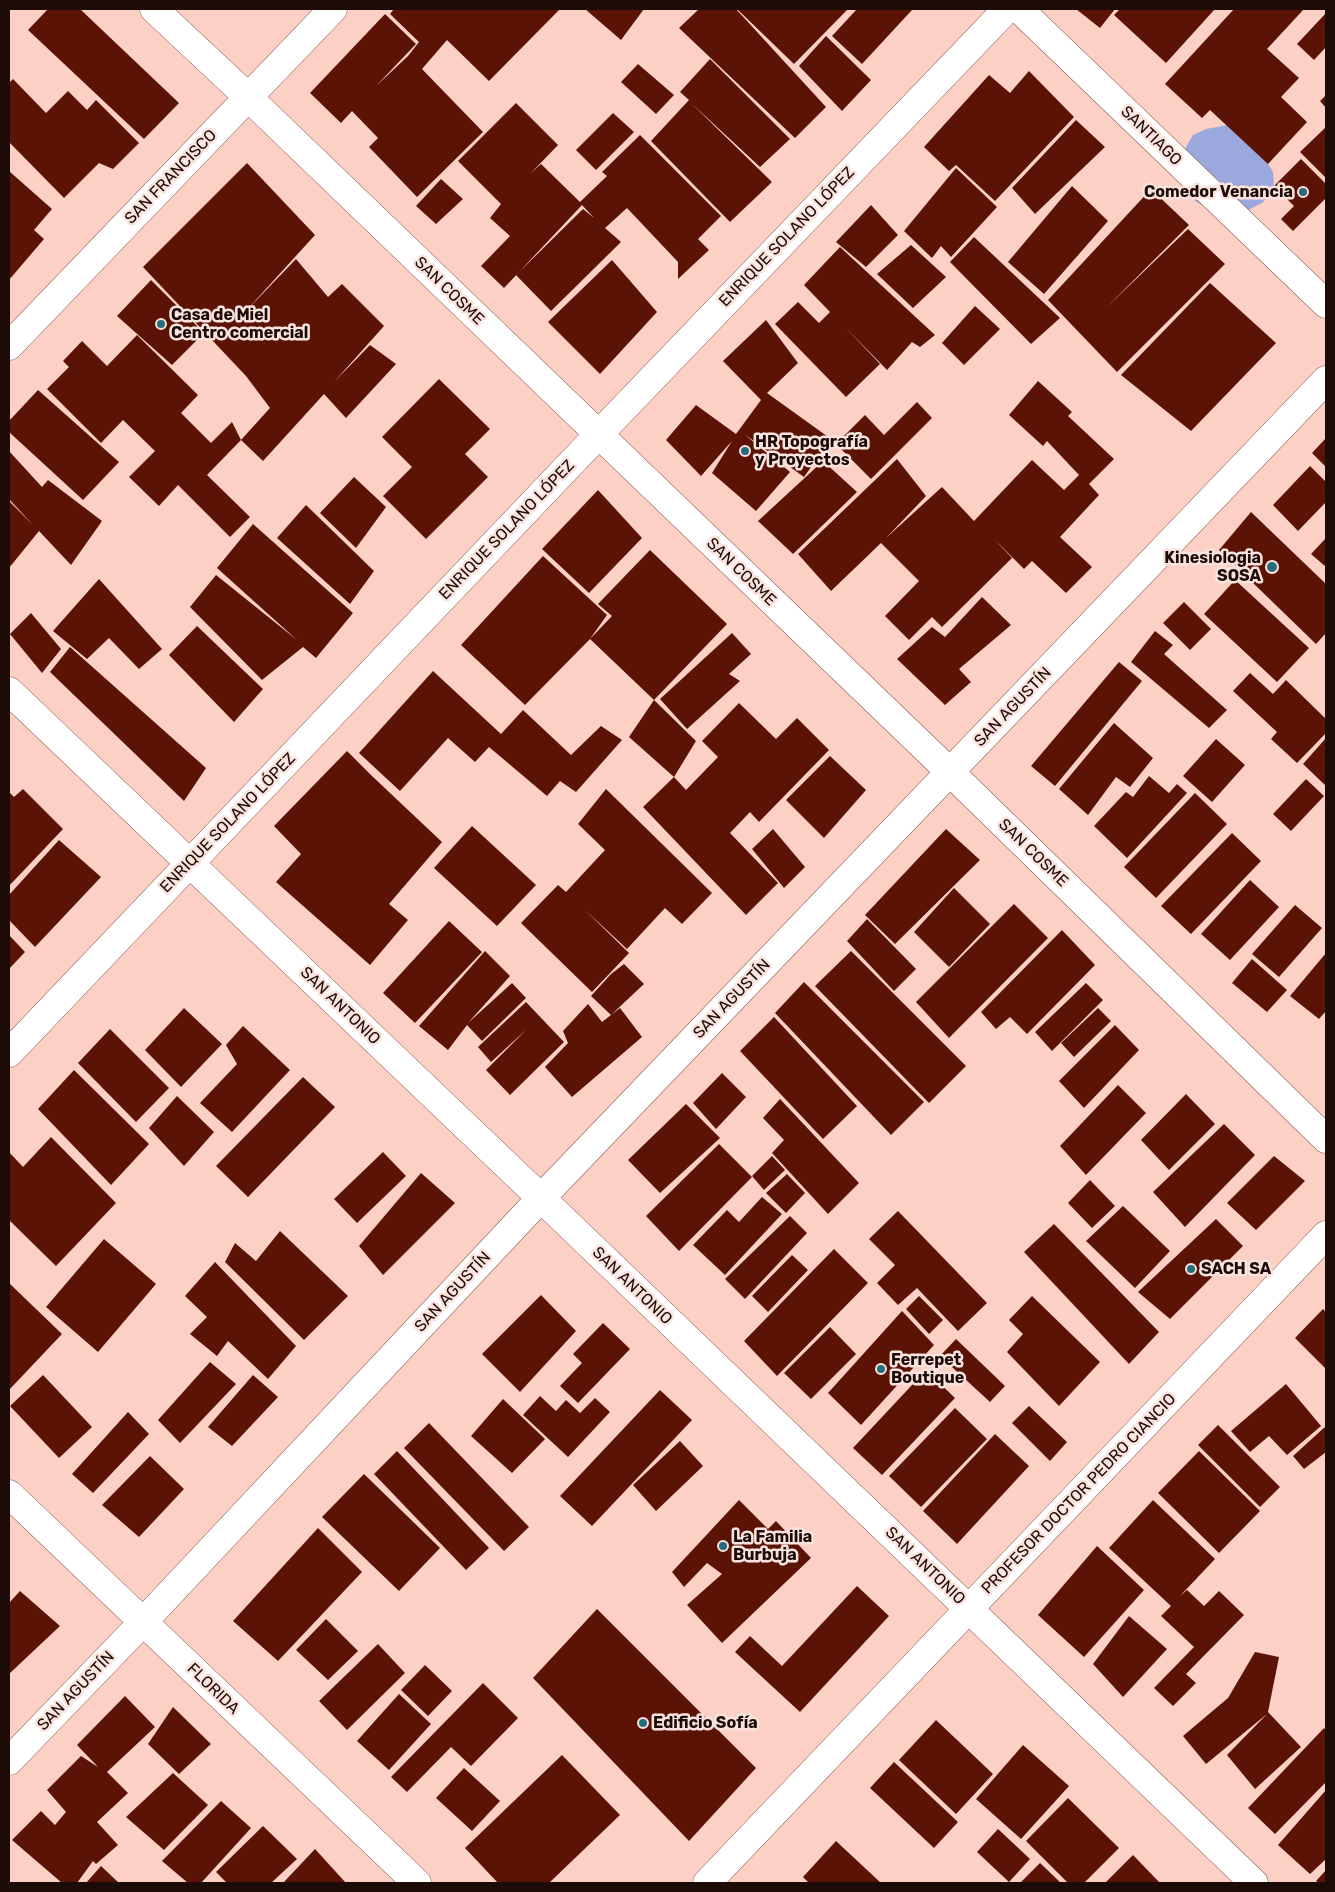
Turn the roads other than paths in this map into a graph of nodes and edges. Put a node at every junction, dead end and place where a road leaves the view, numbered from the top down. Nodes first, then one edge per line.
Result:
1 (154, 9) edge
2 (333, 9) edge
3 (1008, 9) edge
4 (1019, 9) edge
5 (248, 97) junction
6 (1326, 304) edge
7 (9, 346) edge
8 (1326, 380) edge
9 (598, 434) junction
10 (9, 691) edge
11 (950, 772) junction
12 (190, 863) junction
13 (9, 1053) edge
14 (1326, 1138) edge
15 (541, 1198) junction
16 (1326, 1235) edge
17 (9, 1494) edge
18 (969, 1609) junction
19 (143, 1622) junction
20 (9, 1761) edge
21 (417, 1883) edge
22 (707, 1883) edge
23 (1254, 1883) edge

1 - 5 street, SAN COSME
2 - 5 street, SAN FRANCISCO
3 - 9 street, ENRIQUE SOLANO LÓPEZ
4 - 6 street, SANTIAGO
5 - 7 street, SAN FRANCISCO
5 - 9 street, SAN COSME
8 - 11 street, SAN AGUSTÍN
9 - 11 street, SAN COSME
9 - 12 street, ENRIQUE SOLANO LÓPEZ
10 - 12 street, SAN ANTONIO
11 - 14 street, SAN COSME
11 - 15 street, SAN AGUSTÍN
12 - 13 street, ENRIQUE SOLANO LÓPEZ
12 - 15 street, SAN ANTONIO
15 - 18 street, SAN ANTONIO
15 - 19 street, SAN AGUSTÍN
16 - 18 street, PROFESOR DOCTOR PEDRO CIANCIO
17 - 19 street, FLORIDA
18 - 22 street, PROFESOR DOCTOR PEDRO CIANCIO
18 - 23 street, SAN ANTONIO
19 - 20 street, SAN AGUSTÍN
19 - 21 street, FLORIDA

